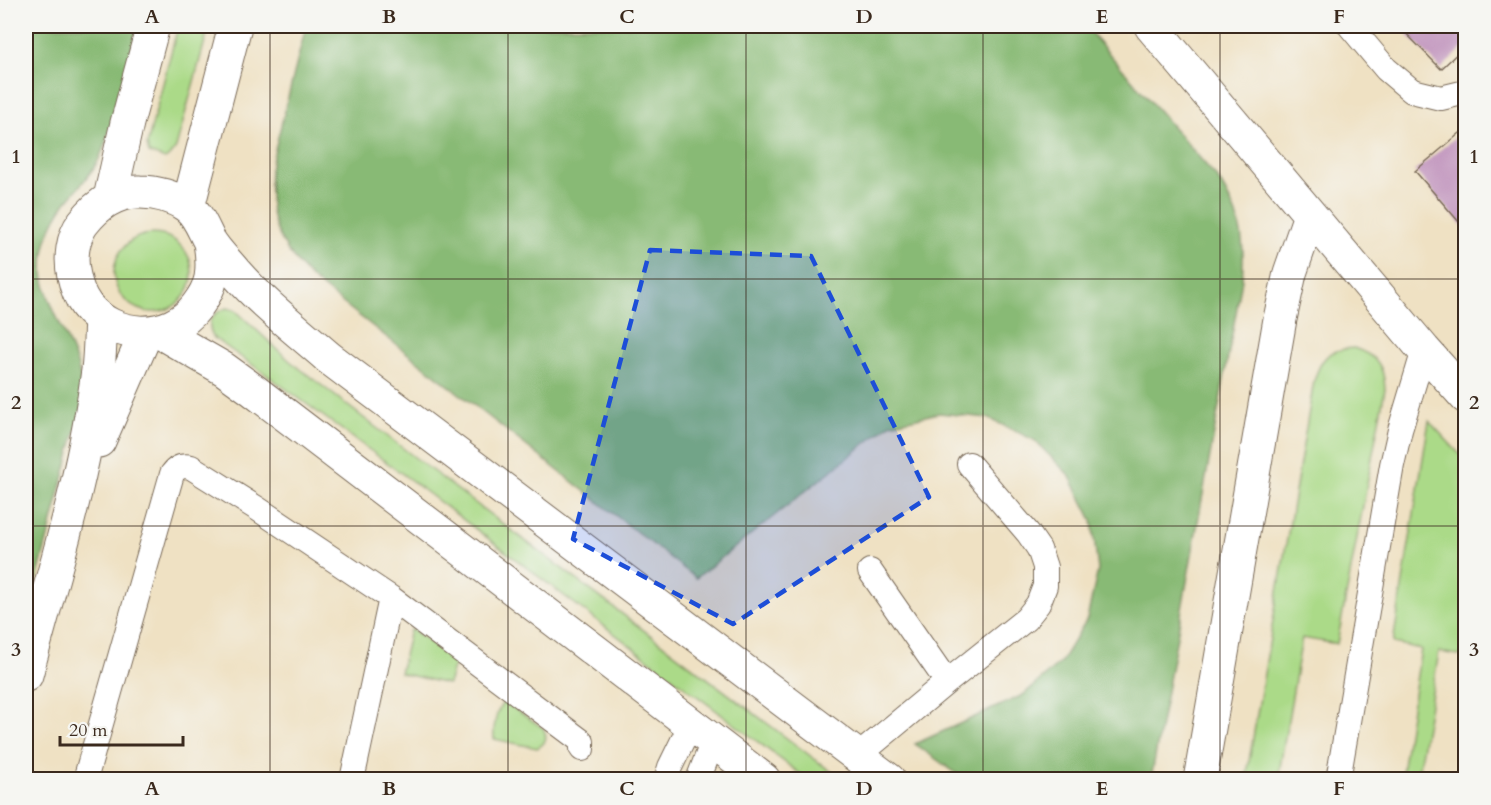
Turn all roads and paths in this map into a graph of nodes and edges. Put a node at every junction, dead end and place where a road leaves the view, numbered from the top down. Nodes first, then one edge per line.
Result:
1 (153, 26) edge
2 (235, 26) edge
3 (1151, 26) edge
4 (1350, 26) edge
5 (1466, 92) edge
6 (110, 198) junction
7 (189, 207) junction
8 (1310, 214) junction
9 (210, 242) junction
10 (101, 319) junction
11 (152, 332) junction
12 (1424, 350) junction
13 (1466, 397) edge
14 (969, 464) dead end
15 (75, 492) junction
16 (870, 571) dead end
17 (391, 598) junction
18 (26, 675) edge
19 (947, 682) junction
20 (702, 732) junction
21 (582, 749) dead end
22 (858, 756) junction
23 (85, 780) edge
24 (352, 780) edge
25 (666, 780) edge
26 (698, 780) edge
27 (764, 780) edge
28 (890, 780) edge
29 (1200, 780) edge
30 (1338, 780) edge

1 - 6 street
2 - 7 street
3 - 8 street
4 - 5 lane
6 - 7 street
6 - 10 street
7 - 9 street
8 - 12 street
8 - 29 street
9 - 11 street
9 - 22 street
10 - 11 street
10 - 15 street
11 - 15 street
11 - 20 street
12 - 13 street
12 - 30 lane
14 - 19 lane
15 - 18 street
16 - 19 lane
17 - 21 lane
17 - 23 lane
17 - 24 lane
19 - 22 lane
20 - 25 lane
20 - 26 lane
20 - 27 street
22 - 28 street

